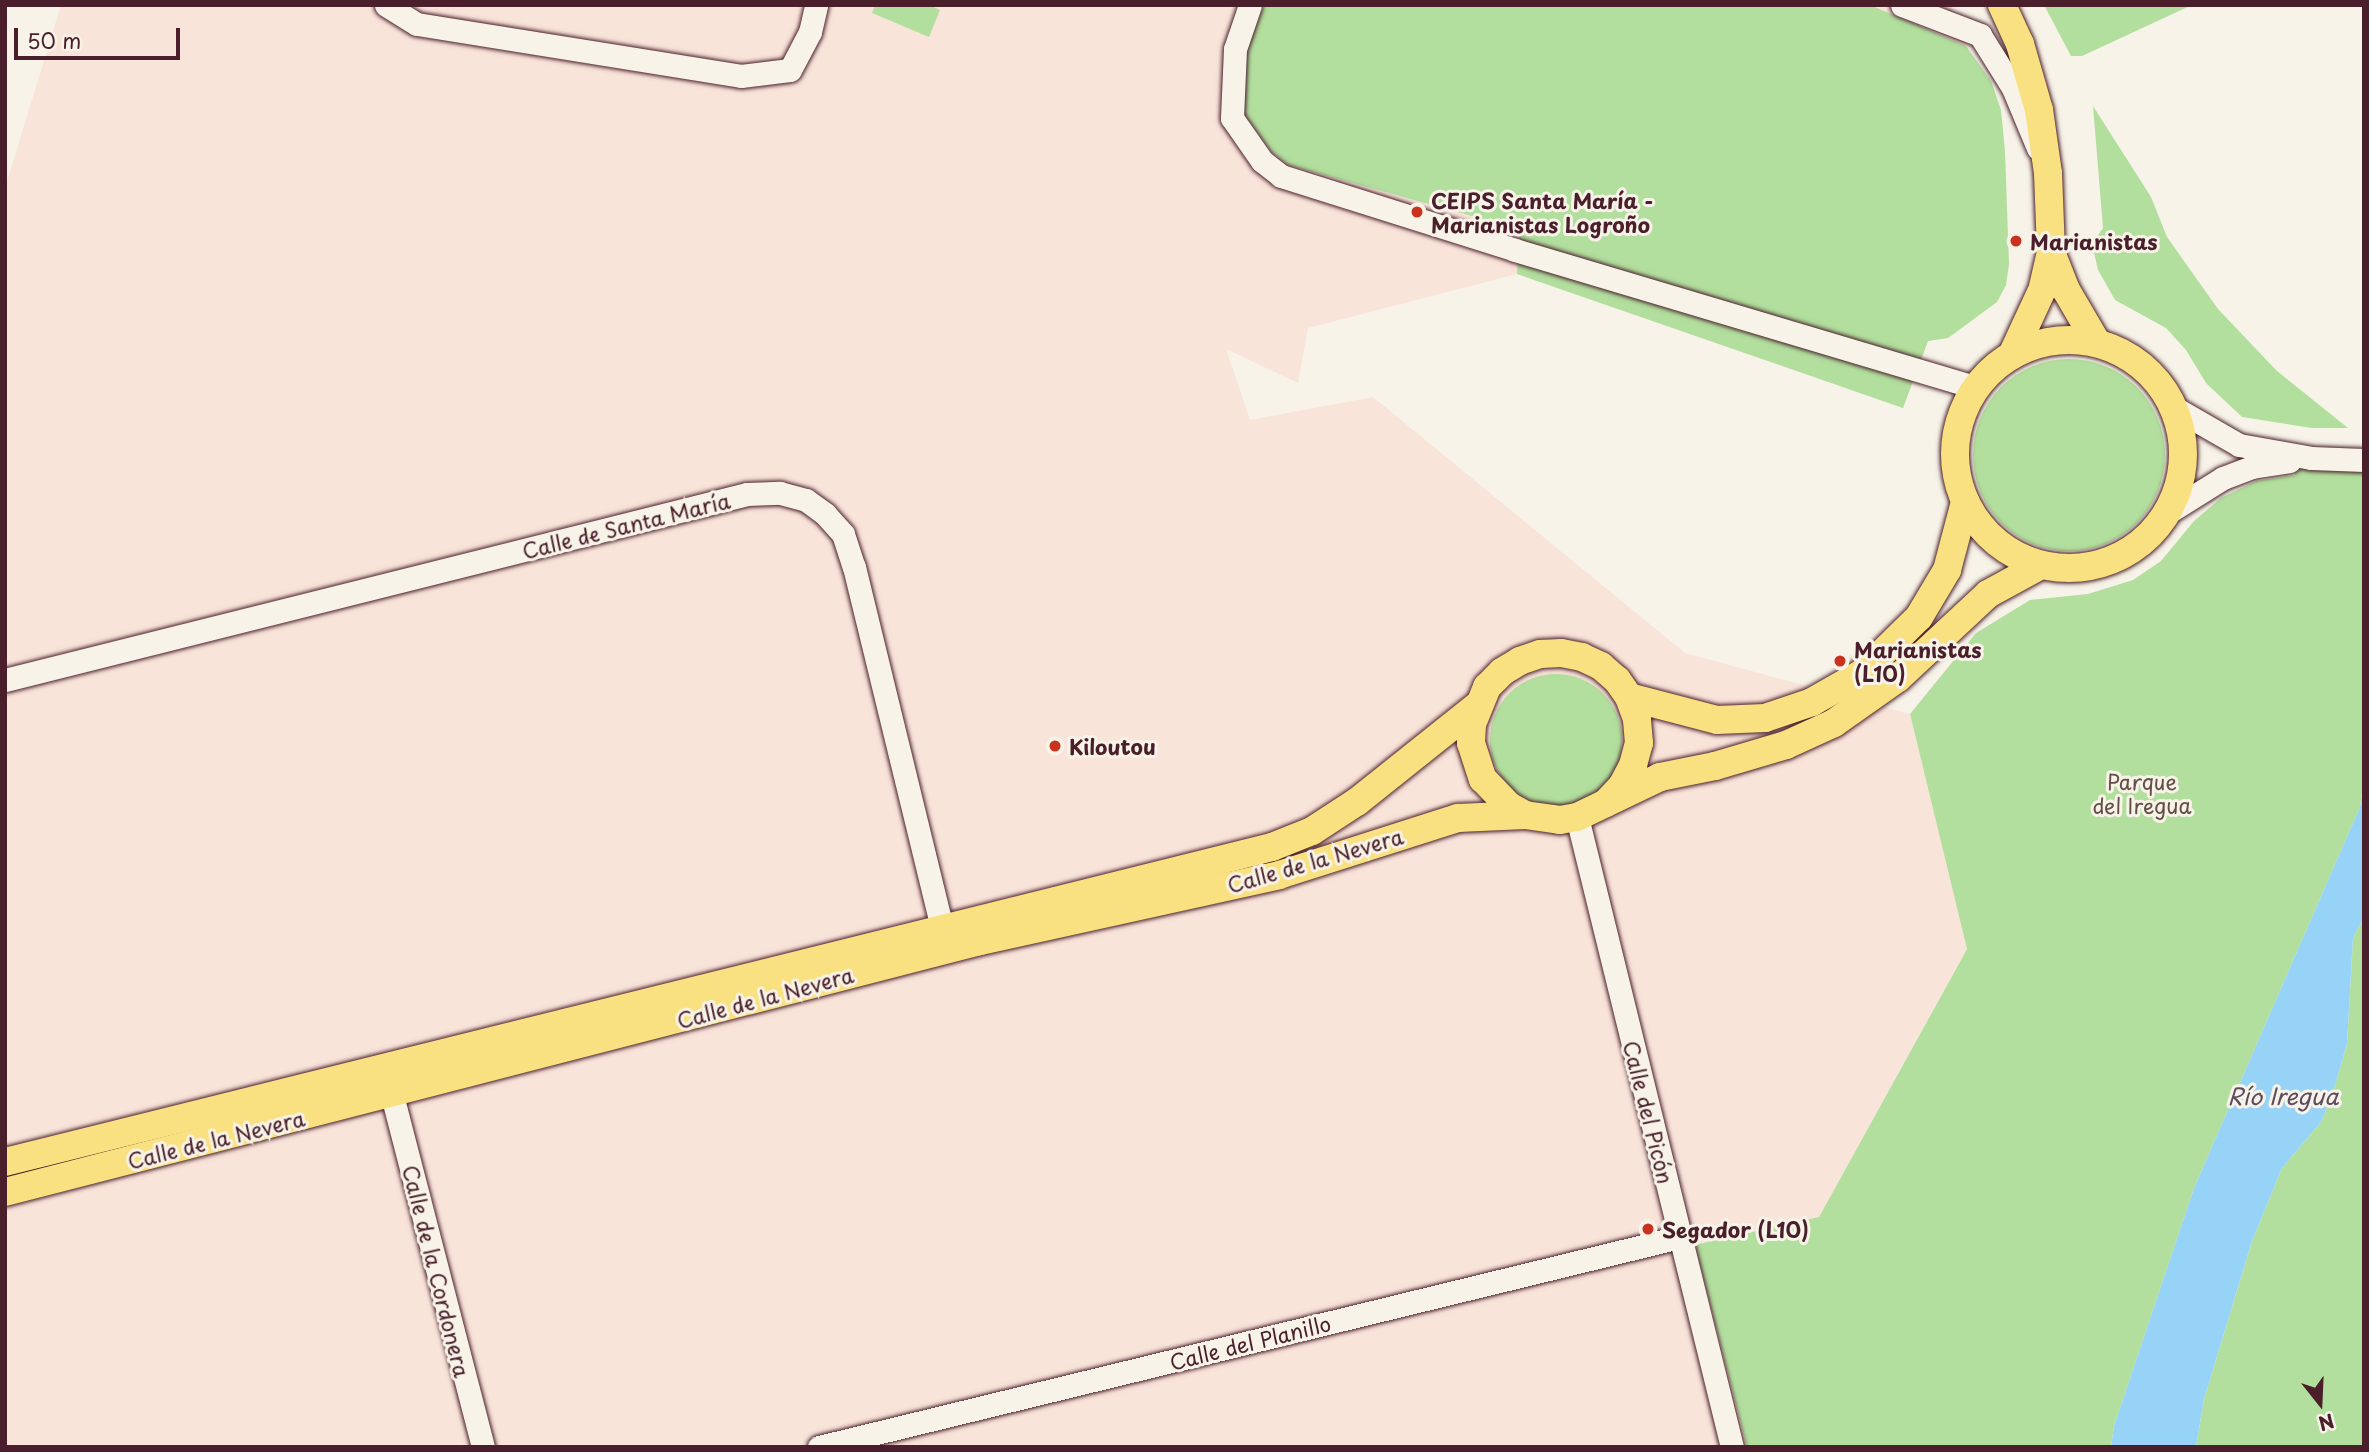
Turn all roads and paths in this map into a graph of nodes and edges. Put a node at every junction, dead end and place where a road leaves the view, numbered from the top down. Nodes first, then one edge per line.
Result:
1 (386, 5) edge
2 (816, 5) edge
3 (1250, 5) edge
4 (1902, 5) edge
5 (2001, 5) edge
6 (2048, 173) junction
7 (2052, 252) junction
8 (2096, 343) junction
9 (2012, 355) junction
10 (1976, 387) junction
11 (2174, 407) junction
12 (2311, 458) junction
13 (2364, 460) edge
14 (1965, 502) junction
15 (2167, 513) junction
16 (2041, 565) junction
17 (5, 680) edge
18 (1629, 697) junction
19 (1477, 706) junction
20 (1606, 803) junction
21 (1525, 815) junction
22 (1577, 817) junction
23 (942, 927) junction
24 (392, 1095) junction
25 (5, 1162) edge
26 (5, 1192) edge
27 (1680, 1237) junction
28 (482, 1447) edge
29 (819, 1447) edge
30 (1732, 1447) edge

1 - 2 street
3 - 10 street
4 - 6 street
5 - 6 main road
6 - 7 main road
7 - 8 main road
7 - 9 main road
8 - 9 main road
8 - 11 main road
9 - 10 main road
10 - 14 main road
11 - 12 street
11 - 15 main road
12 - 13 street
12 - 15 street
14 - 16 main road
14 - 18 main road
15 - 16 main road
16 - 20 main road
17 - 23 street, Calle de Santa María
18 - 19 main road
18 - 20 main road
19 - 21 main road
19 - 23 main road, Calle de la Nevera
20 - 22 main road
21 - 22 main road
21 - 24 main road, Calle de la Nevera
22 - 27 street, Calle del Picón
23 - 25 main road, Calle de la Nevera
24 - 26 main road, Calle de la Nevera
24 - 28 street, Calle de la Cordonera
27 - 29 street, Calle del Planillo
27 - 30 street, Calle del Picón

